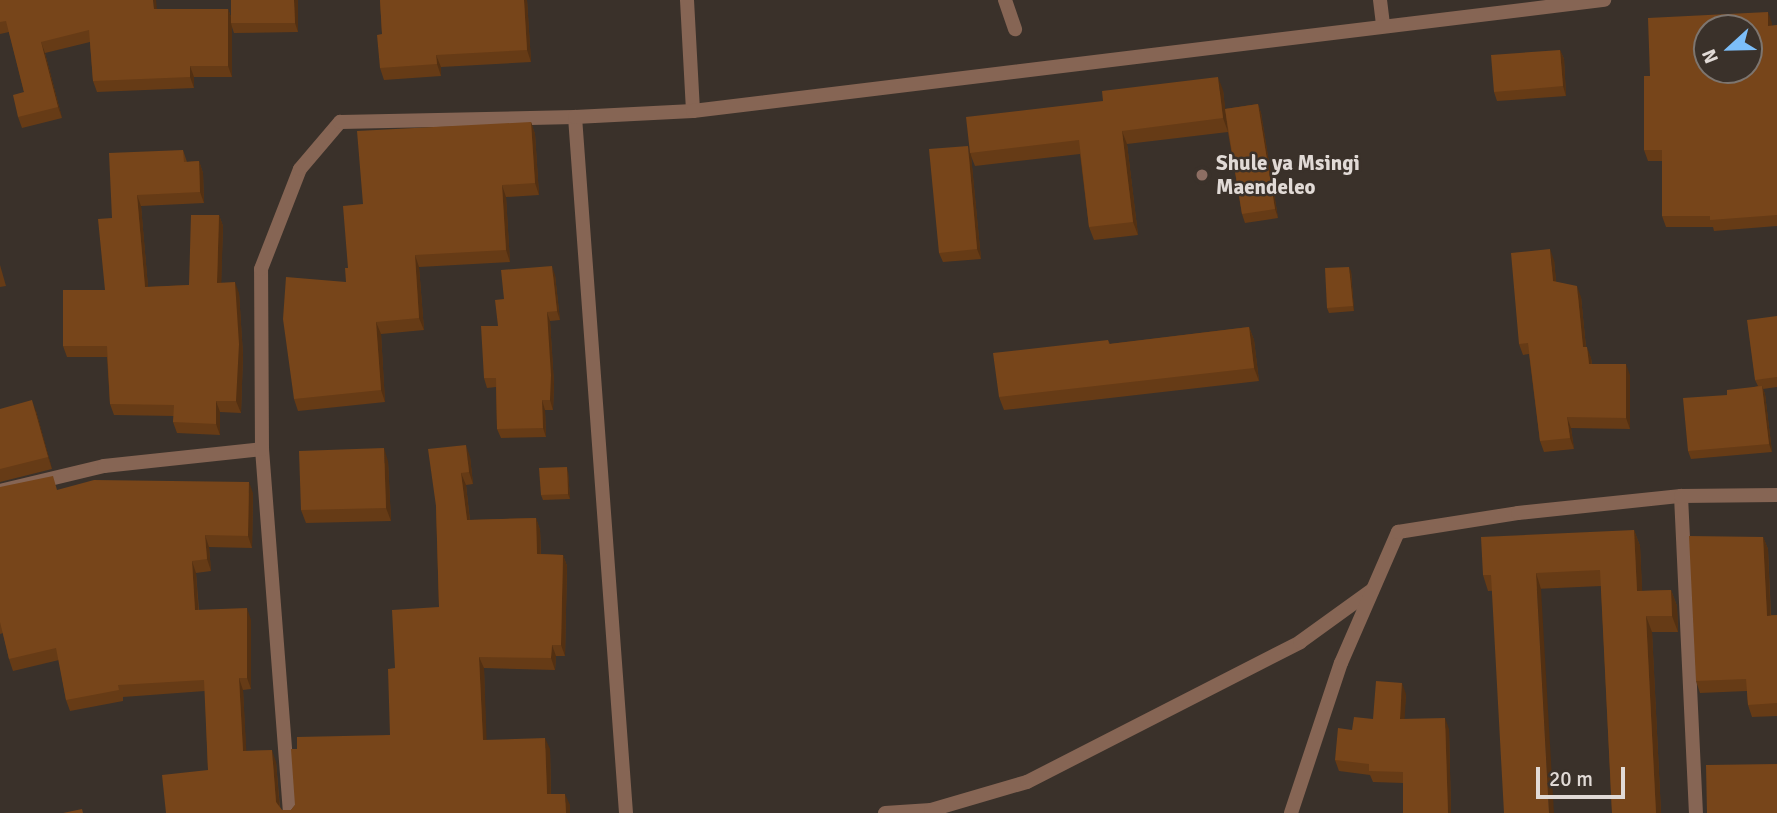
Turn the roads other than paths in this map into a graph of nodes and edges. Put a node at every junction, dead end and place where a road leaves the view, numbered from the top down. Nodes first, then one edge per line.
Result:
1 (687, 0) edge
2 (1005, 0) edge
3 (1380, 0) edge
4 (1604, 0) edge
5 (1383, 25) junction
6 (1015, 29) dead end
7 (693, 111) junction
8 (575, 117) junction
9 (262, 449) junction
10 (0, 491) edge
11 (1777, 495) edge
12 (1681, 496) junction
13 (1373, 589) junction
14 (290, 813) edge
15 (626, 813) edge
16 (885, 813) edge
17 (1291, 813) edge
18 (1696, 813) edge

1 - 7 street
2 - 6 street
3 - 5 street
4 - 5 street
5 - 7 street
7 - 8 street
8 - 9 street
8 - 15 street
9 - 10 street
9 - 14 street
11 - 12 street
12 - 13 street
12 - 18 street
13 - 16 street
13 - 17 street

